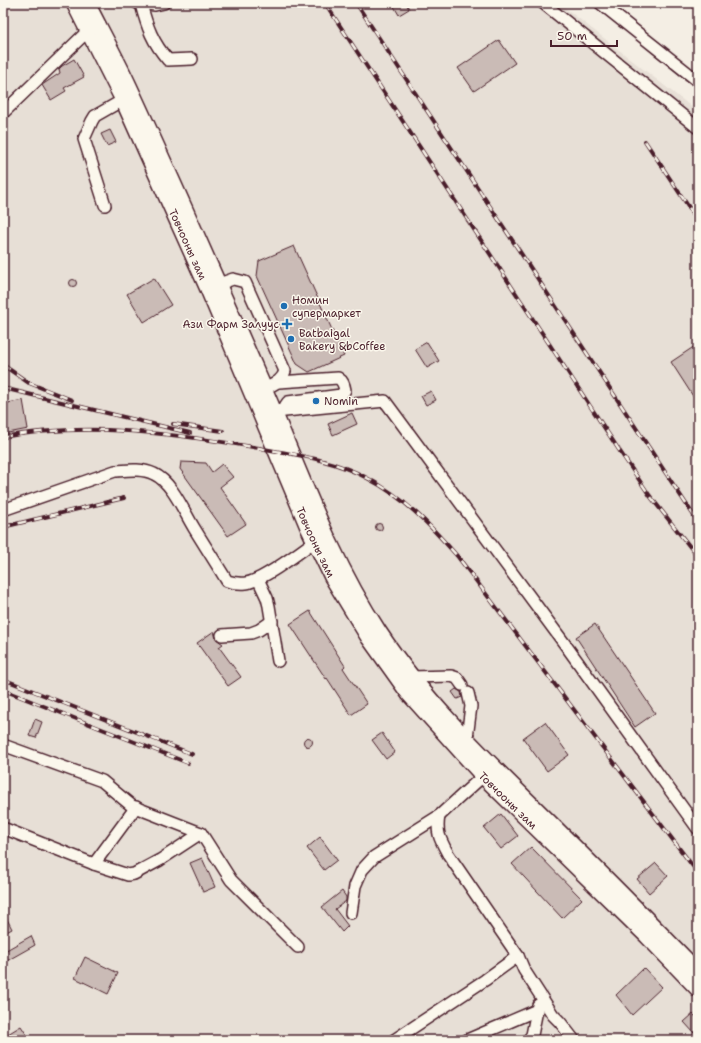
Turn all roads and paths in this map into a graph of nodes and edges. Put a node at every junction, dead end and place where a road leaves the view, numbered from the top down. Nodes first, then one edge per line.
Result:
1 (74, 3) edge
2 (164, 3) edge
3 (543, 3) edge
4 (600, 3) edge
5 (139, 4) edge
6 (91, 5) edge
7 (92, 26) junction
8 (192, 60) dead end
9 (698, 82) edge
10 (123, 100) junction
11 (3, 113) edge
12 (698, 128) edge
13 (105, 205) dead end
14 (219, 284) junction
15 (279, 382) junction
16 (264, 389) junction
17 (278, 412) junction
18 (3, 510) edge
19 (315, 541) junction
20 (258, 579) junction
21 (272, 621) junction
22 (222, 635) dead end
23 (278, 661) dead end
24 (411, 677) junction
25 (467, 738) junction
26 (3, 745) edge
27 (483, 776) junction
28 (136, 807) junction
29 (439, 816) junction
30 (3, 828) edge
31 (698, 829) edge
32 (201, 833) junction
33 (94, 864) junction
34 (351, 913) dead end
35 (298, 947) dead end
36 (518, 956) junction
37 (698, 972) edge
38 (698, 989) edge
39 (540, 994) junction
40 (537, 1010) junction
41 (394, 1040) edge
42 (467, 1040) edge
43 (528, 1040) edge
44 (574, 1040) edge

1 - 7 highway, Товчооны зам
2 - 5 street
3 - 12 street
4 - 9 street
5 - 8 street
6 - 7 highway, Товчооны зам
7 - 10 highway, Товчооны зам
7 - 11 street
7 - 14 highway, Товчооны зам
10 - 13 street
10 - 19 highway, Товчооны зам
14 - 15 street
14 - 16 highway, Товчооны зам
15 - 16 street
15 - 17 street
16 - 17 highway, Товчооны зам
17 - 24 highway, Товчооны зам
17 - 31 street
18 - 20 street
19 - 20 street
19 - 27 highway, Товчооны зам
20 - 21 street
21 - 22 street
21 - 23 street
24 - 25 highway, Товчооны зам
24 - 25 street
25 - 37 highway, Товчооны зам
26 - 28 street
27 - 29 street
27 - 38 highway, Товчооны зам
28 - 32 street
28 - 33 street
29 - 34 street
29 - 36 street
30 - 33 street
32 - 33 street
32 - 35 street
36 - 39 street
36 - 41 street
39 - 40 street
39 - 44 street
40 - 42 street
40 - 43 street

